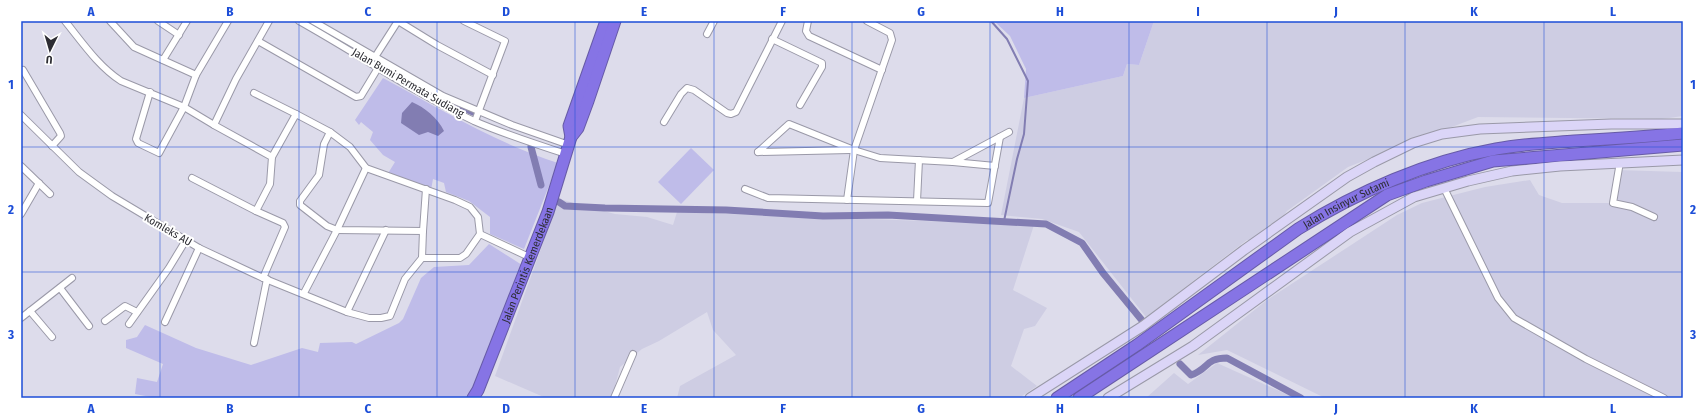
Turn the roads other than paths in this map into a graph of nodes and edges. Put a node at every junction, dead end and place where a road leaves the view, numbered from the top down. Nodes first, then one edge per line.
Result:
1 (66, 21) edge
2 (110, 21) edge
3 (158, 21) edge
4 (187, 21) edge
5 (227, 21) edge
6 (269, 21) edge
7 (299, 21) edge
8 (313, 21) edge
9 (398, 21) edge
10 (464, 21) edge
11 (612, 21) edge
12 (714, 21) edge
13 (782, 21) edge
14 (808, 21) edge
15 (866, 21) edge
16 (707, 34) dead end
17 (179, 35) junction
18 (772, 39) junction
19 (258, 41) junction
20 (375, 57) junction
21 (163, 60) junction
22 (378, 68) junction
23 (23, 70) dead end
24 (882, 70) junction
25 (196, 75) junction
26 (493, 75) junction
27 (150, 92) junction
28 (254, 93) dead end
29 (800, 105) dead end
30 (184, 106) junction
31 (479, 111) junction
32 (296, 114) junction
33 (21, 115) edge
34 (475, 121) junction
35 (664, 122) dead end
36 (1683, 124) edge
37 (214, 125) junction
38 (330, 132) junction
39 (1009, 132) dead end
40 (1683, 133) edge
41 (1000, 137) junction
42 (569, 145) junction
43 (1683, 145) edge
44 (52, 146) junction
45 (854, 150) junction
46 (272, 157) junction
47 (919, 160) junction
48 (1683, 160) edge
49 (953, 162) junction
50 (1620, 162) junction
51 (21, 166) edge
52 (995, 166) junction
53 (366, 168) junction
54 (192, 178) dead end
55 (39, 183) junction
56 (1444, 188) junction
57 (426, 189) junction
58 (745, 189) dead end
59 (50, 194) dead end
60 (847, 200) junction
61 (917, 201) junction
62 (256, 211) junction
63 (21, 214) edge
64 (1654, 217) dead end
65 (337, 230) junction
66 (386, 230) junction
67 (423, 231) junction
68 (480, 234) junction
69 (186, 240) junction
70 (199, 248) junction
71 (524, 255) junction
72 (422, 258) junction
73 (72, 278) dead end
74 (265, 278) junction
75 (60, 288) junction
76 (304, 294) junction
77 (30, 311) junction
78 (137, 312) junction
79 (347, 312) junction
80 (21, 318) edge
81 (105, 321) dead end
82 (165, 322) dead end
83 (129, 324) dead end
84 (89, 326) dead end
85 (52, 337) dead end
86 (254, 343) dead end
87 (633, 354) dead end
88 (476, 395) edge
89 (614, 398) edge
90 (1030, 398) edge
91 (1057, 398) edge
92 (1079, 398) edge
93 (1108, 398) edge
94 (1664, 398) edge

1 - 27 street
2 - 21 street
3 - 17 street
4 - 17 street
5 - 25 street
6 - 19 street
7 - 22 street, Jalan Bumi Permata Sudiang
8 - 20 street, Jalan Bumi Permata Sudiang
9 - 20 street
9 - 26 street
10 - 26 street
11 - 42 highway, Jalan Perintis Kemerdekaan
12 - 16 street
13 - 18 street
14 - 24 street
15 - 24 street
17 - 21 street
18 - 29 street
18 - 35 street
19 - 22 street
19 - 37 street
20 - 31 street, Jalan Bumi Permata Sudiang
21 - 25 street
22 - 34 street, Jalan Bumi Permata Sudiang
23 - 44 street
24 - 45 street
25 - 30 street
26 - 31 street
27 - 30 street
27 - 30 street
28 - 32 street
30 - 37 street
31 - 34 street
31 - 42 street, Jalan Bumi Permata Sudiang
32 - 38 street
32 - 46 street
33 - 44 street, Komleks AU
34 - 42 street, Jalan Bumi Permata Sudiang
36 - 90 street
37 - 46 street
38 - 53 street
38 - 65 street
39 - 41 street
40 - 91 highway, Jalan Insinyur Sutami
41 - 49 street
41 - 52 street
42 - 71 highway, Jalan Perintis Kemerdekaan
43 - 92 highway, Jalan Insinyur Sutami
44 - 69 street, Komleks AU
45 - 45 street
45 - 47 street
45 - 60 street
46 - 62 street
47 - 49 street
47 - 61 street
48 - 50 street
49 - 52 street
50 - 56 street
50 - 64 street
51 - 55 street
52 - 61 street
53 - 57 street
53 - 65 street
54 - 62 street
55 - 59 street
55 - 63 street
56 - 93 street
56 - 94 street
57 - 67 street
57 - 68 street
58 - 60 street
60 - 61 street
62 - 74 street
65 - 66 street
65 - 76 street
66 - 67 street
66 - 79 street
67 - 72 street
68 - 71 street
68 - 72 street
69 - 70 street, Komleks AU
69 - 78 street
70 - 74 street, Komleks AU
70 - 82 street
71 - 88 highway, Jalan Perintis Kemerdekaan
72 - 79 street, Komleks AU
73 - 75 street
74 - 76 street, Komleks AU
74 - 86 street
75 - 77 street
75 - 84 street
76 - 79 street, Komleks AU
77 - 80 street
77 - 85 street
78 - 81 street
78 - 83 street
87 - 89 street

